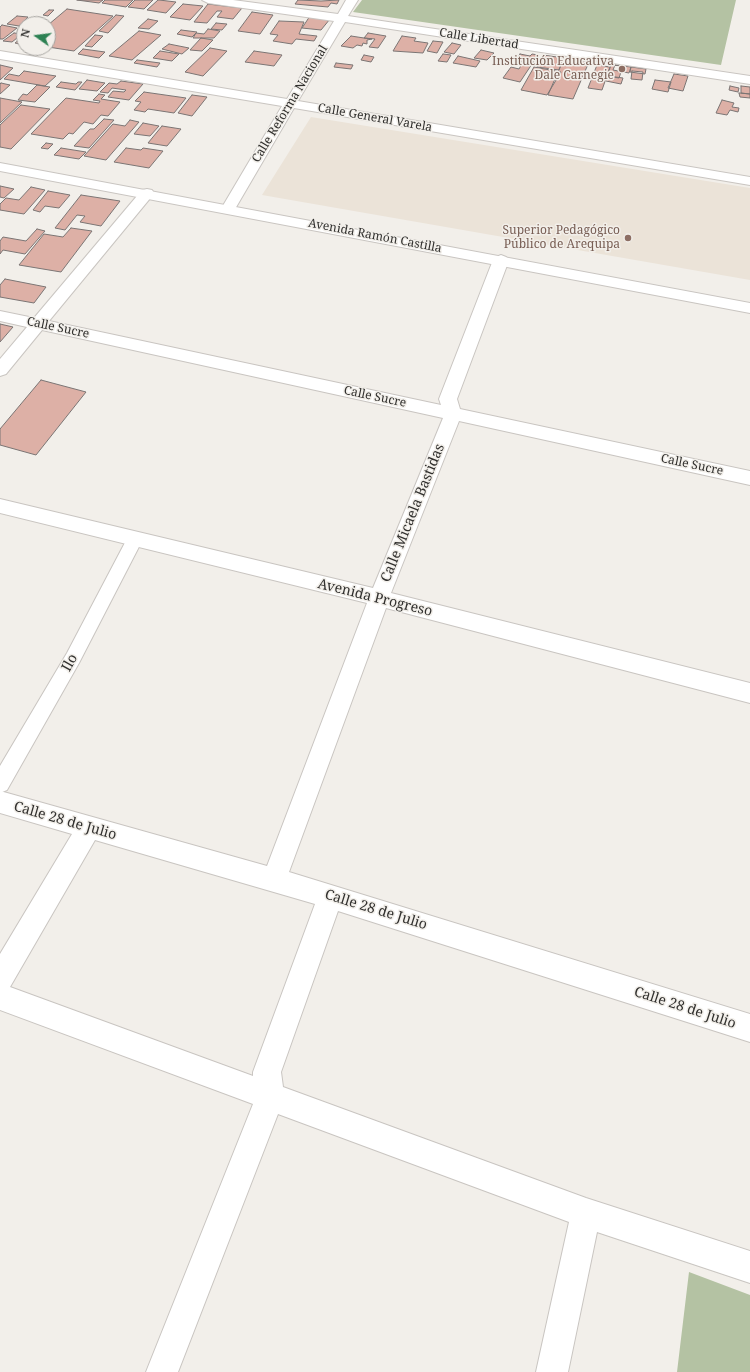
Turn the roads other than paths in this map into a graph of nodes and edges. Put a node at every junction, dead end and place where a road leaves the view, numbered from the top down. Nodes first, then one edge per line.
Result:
1 (208, 0) edge
2 (352, 0) edge
3 (342, 18) junction
4 (0, 55) edge
5 (750, 80) edge
6 (290, 103) junction
7 (0, 167) edge
8 (750, 181) edge
9 (147, 193) junction
10 (228, 209) junction
11 (501, 260) junction
12 (750, 308) edge
13 (0, 316) edge
14 (40, 324) junction
15 (0, 370) edge
16 (453, 414) junction
17 (750, 478) edge
18 (0, 506) edge
19 (135, 539) junction
20 (379, 598) junction
21 (750, 693) edge
22 (0, 784) edge
23 (0, 802) edge
24 (89, 828) junction
25 (274, 879) junction
26 (331, 896) junction
27 (0, 979) edge
28 (0, 997) edge
29 (750, 1028) edge
30 (270, 1097) junction
31 (586, 1213) junction
32 (750, 1267) edge
33 (162, 1372) edge
34 (552, 1372) edge

1 - 3 street, Calle Libertad
2 - 3 street, Calle Reforma Nacional
3 - 5 street, Calle Libertad
3 - 6 street, Calle Reforma Nacional
4 - 6 street, Calle General Varela
6 - 8 street, Calle General Varela
6 - 10 street, Calle Reforma Nacional
7 - 9 street, Avenida Ramón Castilla
9 - 10 street, Avenida Ramón Castilla
9 - 14 street
10 - 11 street, Avenida Ramón Castilla
11 - 12 street, Avenida Ramón Castilla
11 - 16 street
13 - 14 street, Calle Sucre
14 - 15 street
14 - 16 street, Calle Sucre
16 - 17 street, Calle Sucre
16 - 20 street, Calle Micaela Bastidas
18 - 19 street, Avenida Progreso
19 - 20 street, Avenida Progreso
19 - 22 lane, Ilo
20 - 21 street, Avenida Progreso
20 - 25 street, Calle Micaela Bastidas
23 - 24 street, Calle 28 de Julio
24 - 25 street, Calle 28 de Julio
24 - 27 street
25 - 26 street, Calle 28 de Julio
26 - 29 street, Calle 28 de Julio
26 - 30 street
28 - 30 street
30 - 31 street
30 - 33 street
31 - 32 street
31 - 34 street

